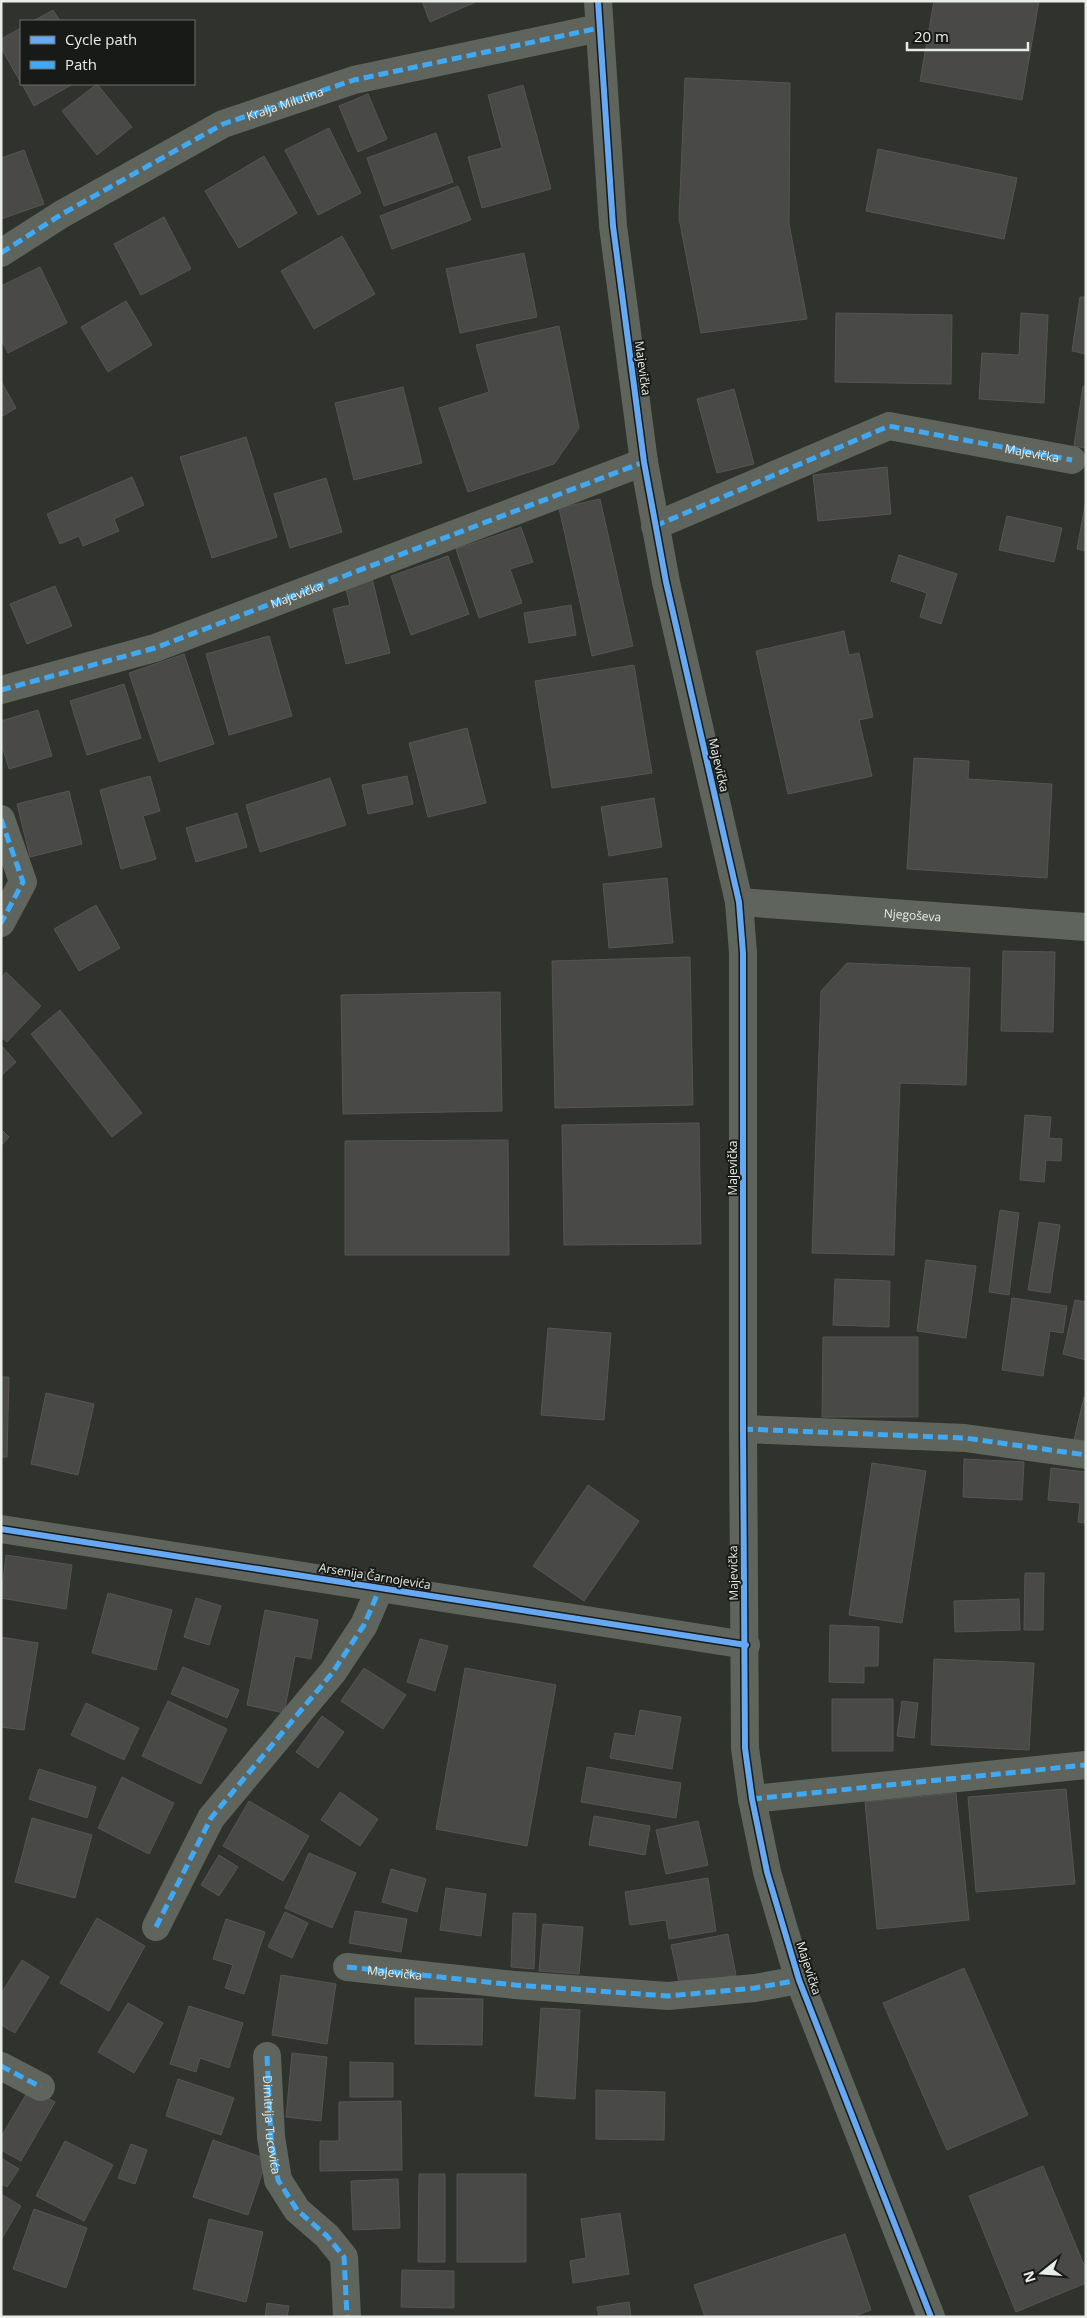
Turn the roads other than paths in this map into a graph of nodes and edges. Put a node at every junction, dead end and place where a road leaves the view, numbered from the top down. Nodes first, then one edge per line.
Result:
1 (598, 1) edge
2 (599, 28) junction
3 (1, 253) edge
4 (1072, 460) dead end
5 (644, 462) junction
6 (655, 526) junction
7 (1, 690) edge
8 (1, 819) edge
9 (739, 902) junction
10 (1, 922) edge
11 (1086, 927) edge
12 (743, 1429) junction
13 (1086, 1455) edge
14 (1, 1529) edge
15 (380, 1588) junction
16 (746, 1645) junction
17 (1086, 1765) edge
18 (752, 1799) junction
19 (156, 1927) dead end
20 (347, 1967) dead end
21 (799, 1980) junction
22 (268, 2056) dead end
23 (1, 2066) edge
24 (41, 2087) dead end
25 (347, 2317) edge
26 (932, 2317) edge

1 - 2 street, Majevička
2 - 3 street, Kralja Milutina
2 - 5 street, Majevička
4 - 6 street, Majevička
5 - 6 street, Majevička
5 - 7 street, Majevička
6 - 9 street, Majevička
8 - 10 street
9 - 11 street, Njegoševa
9 - 12 street, Majevička
12 - 13 street
12 - 16 street, Majevička
14 - 15 street, Arsenija Čarnojevića
15 - 16 street, Arsenija Čarnojevića
15 - 19 street
16 - 18 street, Majevička
17 - 18 street
18 - 21 street, Majevička
20 - 21 street, Majevička
21 - 26 street, Majevička
22 - 25 street, Dimitrija Tucovića
23 - 24 street

